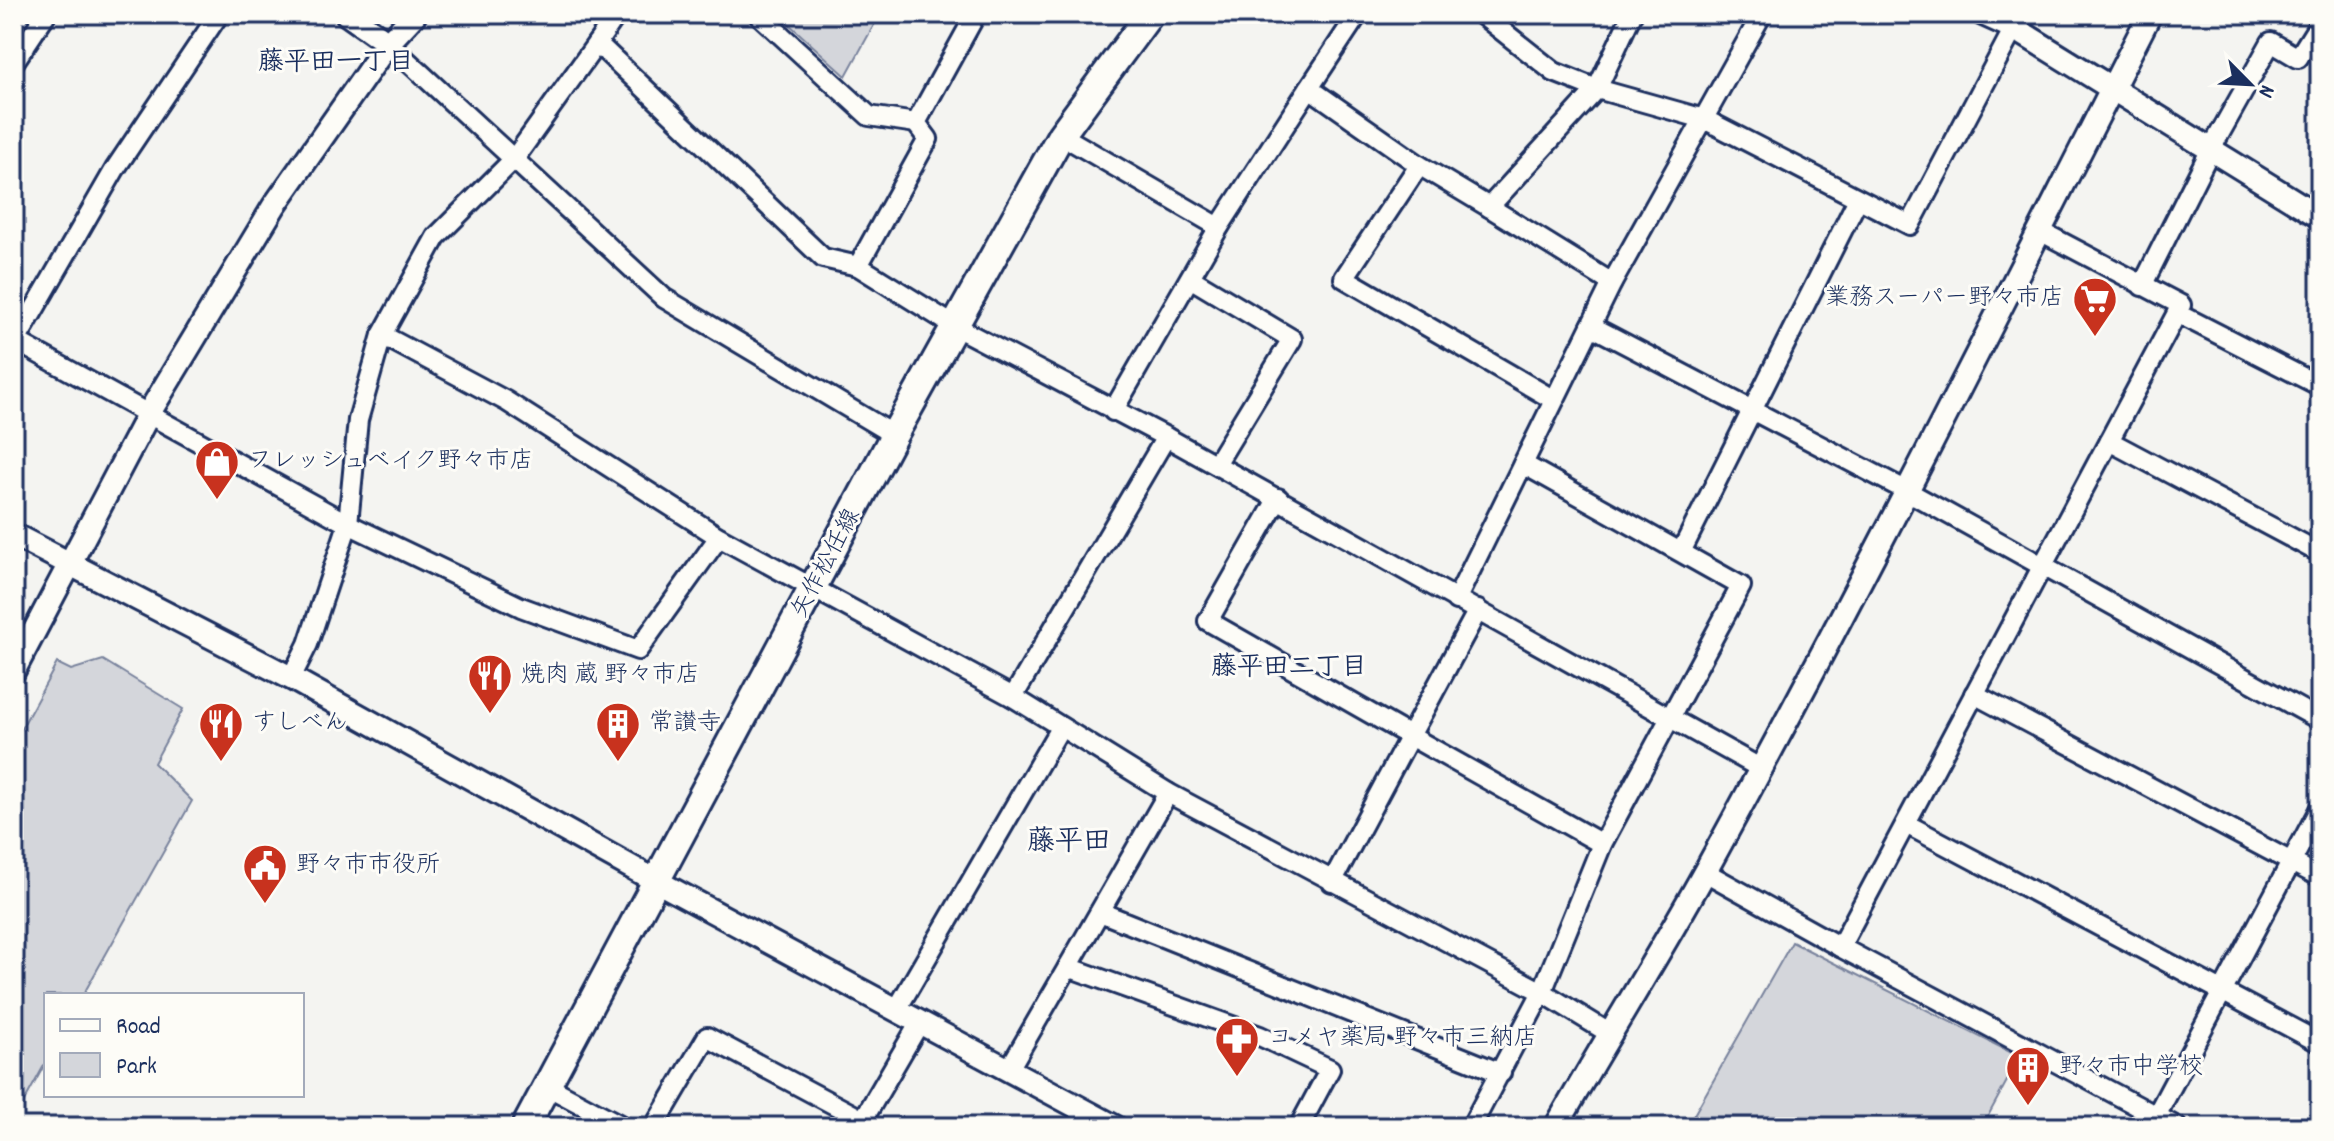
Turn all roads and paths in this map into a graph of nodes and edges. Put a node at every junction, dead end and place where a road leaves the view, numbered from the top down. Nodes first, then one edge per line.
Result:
1 (46, 14) edge
2 (219, 14) edge
3 (347, 14) edge
4 (415, 14) edge
5 (617, 14) edge
6 (758, 14) edge
7 (976, 14) edge
8 (1150, 14) edge
9 (1358, 14) edge
10 (1481, 14) edge
11 (1632, 14) edge
12 (1762, 14) edge
13 (1983, 14) edge
14 (2150, 14) edge
15 (2320, 23) edge
16 (2014, 28) junction
17 (388, 43) junction
18 (597, 43) junction
19 (14, 62) edge
20 (2112, 87) junction
21 (1309, 88) junction
22 (1597, 89) junction
23 (1704, 119) junction
24 (916, 123) junction
25 (1061, 135) junction
26 (2211, 149) junction
27 (514, 159) junction
28 (1419, 165) junction
29 (1858, 199) junction
30 (1489, 207) junction
31 (2320, 217) edge
32 (1219, 227) junction
33 (2040, 231) junction
34 (858, 266) junction
35 (1190, 278) junction
36 (1612, 283) junction
37 (2142, 286) junction
38 (2177, 313) junction
39 (1591, 326) junction
40 (956, 327) junction
41 (382, 335) junction
42 (15, 340) edge
43 (2320, 386) edge
44 (1554, 400) junction
45 (1113, 411) junction
46 (1752, 411) junction
47 (149, 413) junction
48 (894, 435) junction
49 (1166, 437) junction
50 (2109, 441) junction
51 (1216, 464) junction
52 (1523, 464) junction
53 (1907, 491) junction
54 (1278, 498) junction
55 (348, 524) junction
56 (14, 535) edge
57 (719, 537) junction
58 (1682, 550) junction
59 (2320, 553) edge
60 (2040, 565) junction
61 (71, 567) junction
62 (814, 589) junction
63 (1456, 600) junction
64 (1478, 610) junction
65 (14, 670) edge
66 (291, 678) junction
67 (1974, 694) junction
68 (1013, 697) junction
69 (1672, 718) junction
70 (2320, 720) edge
71 (1060, 728) junction
72 (1410, 736) junction
73 (1760, 768) junction
74 (1168, 793) junction
75 (2320, 808) edge
76 (1908, 825) junction
77 (1602, 844) junction
78 (2291, 862) junction
79 (1705, 872) junction
80 (2320, 877) edge
81 (658, 882) junction
82 (1332, 882) junction
83 (1100, 912) junction
84 (1840, 947) junction
85 (1068, 967) junction
86 (2223, 991) junction
87 (1542, 992) junction
88 (897, 1009) junction
89 (920, 1022) junction
90 (1609, 1033) junction
91 (2320, 1043) edge
92 (1009, 1069) junction
93 (1501, 1073) junction
94 (547, 1086) junction
95 (2156, 1116) junction
96 (525, 1127) edge
97 (624, 1127) edge
98 (654, 1127) edge
99 (1115, 1127) edge
100 (1299, 1127) edge
101 (1471, 1127) edge
102 (1556, 1127) edge
103 (2177, 1127) edge

1 - 19 street
2 - 42 street
3 - 17 street
4 - 17 street
5 - 18 street
6 - 24 street
7 - 24 street
8 - 25 main road, 矢作松任線
9 - 21 street
10 - 22 street
11 - 22 street
12 - 23 street
13 - 16 street
14 - 20 street
15 - 26 street
16 - 20 street
16 - 29 street
17 - 27 street
17 - 47 street
18 - 27 street
18 - 34 street
20 - 26 street
20 - 33 street
21 - 28 street
21 - 32 street
22 - 23 street
22 - 30 street
23 - 29 street
23 - 36 street
24 - 34 street
25 - 32 street
25 - 40 main road, 矢作松任線
26 - 31 street
26 - 37 street
27 - 41 street
27 - 48 street
28 - 30 street
28 - 44 street
29 - 46 street
30 - 36 street
32 - 35 street
33 - 37 street
33 - 53 street
34 - 40 street
35 - 45 street
35 - 51 street
36 - 39 street
37 - 38 street
38 - 43 street
38 - 50 street
39 - 44 street
39 - 46 street
40 - 45 street
40 - 48 main road, 矢作松任線
41 - 55 street
41 - 57 street
42 - 47 street
44 - 52 street
45 - 49 street
46 - 53 street
46 - 58 street
47 - 55 street
47 - 61 street
48 - 62 main road, 矢作松任線
49 - 51 street
49 - 68 street
50 - 59 street
50 - 60 street
51 - 54 street
52 - 58 street
52 - 63 street
53 - 60 street
53 - 73 street
54 - 63 street
54 - 72 street
55 - 57 street
55 - 66 street
56 - 61 street
57 - 62 street
58 - 69 street
60 - 67 street
60 - 70 street
61 - 65 street
61 - 66 street
62 - 68 street
62 - 81 main road, 矢作松任線
63 - 64 street
64 - 69 street
64 - 72 street
66 - 81 street
67 - 76 street
67 - 78 street
68 - 71 street
69 - 73 street
69 - 77 street
71 - 74 street
71 - 88 street
72 - 77 street
72 - 82 street
73 - 79 street
74 - 82 street
74 - 83 street
75 - 78 street
76 - 84 street
76 - 86 street
77 - 87 street
78 - 80 street
78 - 86 street
79 - 84 street
79 - 90 street
81 - 88 street
81 - 94 main road, 矢作松任線
82 - 87 street
83 - 85 street
83 - 93 street
84 - 95 street
85 - 92 street
85 - 100 street
86 - 91 street
86 - 95 street
87 - 90 street
87 - 93 street
88 - 89 street
89 - 92 street
89 - 98 street
90 - 102 street
92 - 99 street
93 - 101 street
94 - 96 main road, 矢作松任線
94 - 97 street
95 - 103 street

